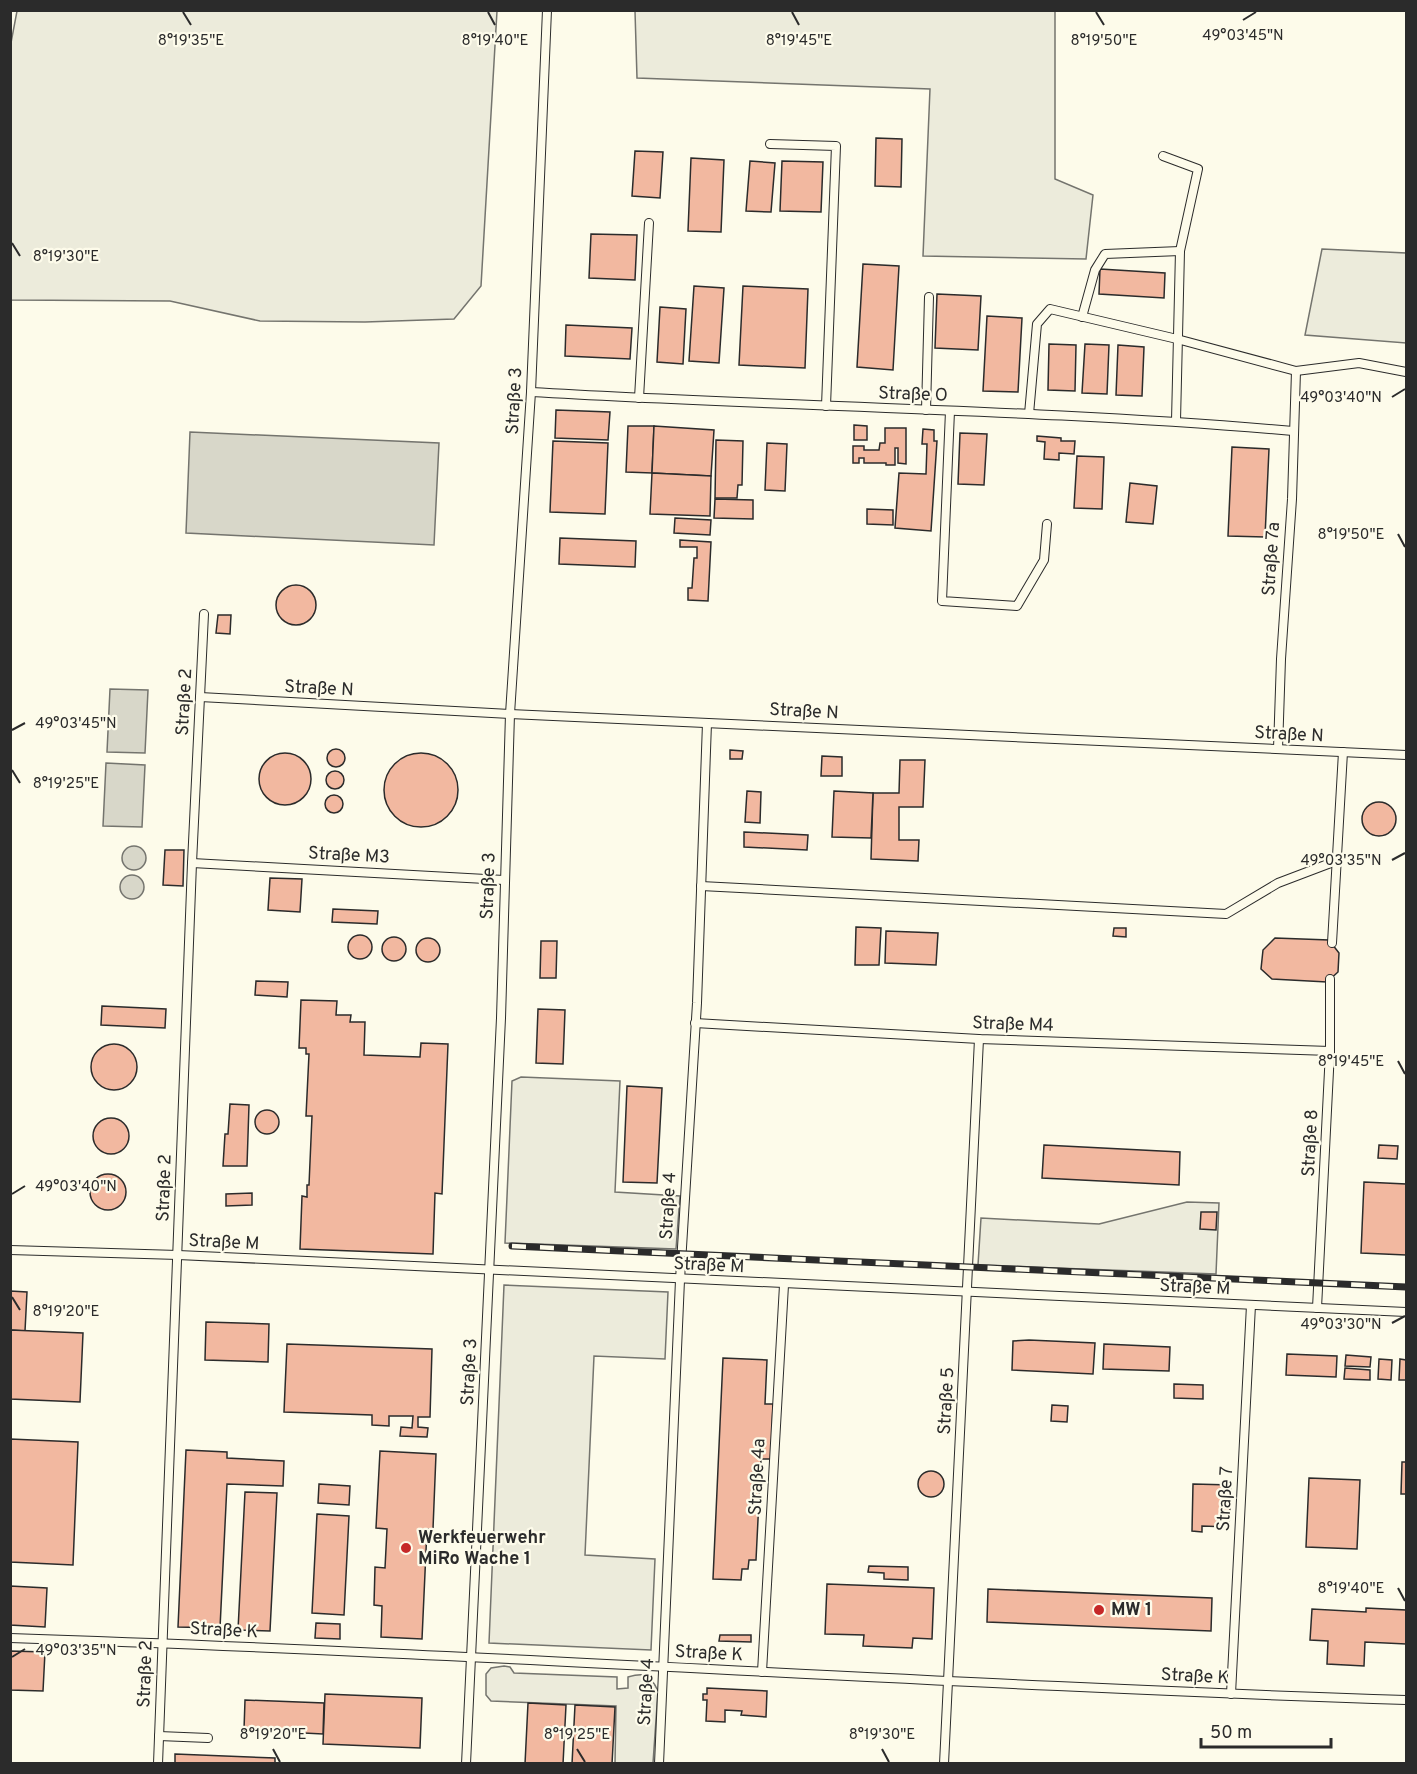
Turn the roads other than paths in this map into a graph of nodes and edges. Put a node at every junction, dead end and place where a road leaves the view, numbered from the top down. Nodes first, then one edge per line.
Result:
1 (547, 10) edge
2 (770, 144) dead end
3 (1163, 156) dead end
4 (649, 223) dead end
5 (1180, 251) junction
6 (929, 297) dead end
7 (1082, 317) junction
8 (1177, 339) junction
9 (1296, 371) junction
10 (1407, 372) edge
11 (531, 392) junction
12 (639, 398) junction
13 (826, 406) junction
14 (926, 410) junction
15 (950, 411) junction
16 (1029, 414) junction
17 (1176, 421) junction
18 (1293, 431) junction
19 (1047, 524) dead end
20 (204, 614) dead end
21 (200, 697) junction
22 (510, 714) junction
23 (707, 723) junction
24 (1278, 749) junction
25 (1343, 752) junction
26 (1407, 755) edge
27 (1336, 861) junction
28 (192, 863) junction
29 (504, 880) junction
30 (701, 886) junction
31 (1332, 944) dead end
32 (1330, 979) dead end
33 (695, 1023) junction
34 (978, 1039) junction
35 (1330, 1051) junction
36 (10, 1250) edge
37 (178, 1256) junction
38 (490, 1271) junction
39 (680, 1280) junction
40 (784, 1285) junction
41 (967, 1293) junction
42 (1251, 1305) junction
43 (1317, 1308) junction
44 (1407, 1312) edge
45 (10, 1638) edge
46 (162, 1643) junction
47 (471, 1658) junction
48 (664, 1667) junction
49 (762, 1672) junction
50 (948, 1681) junction
51 (1231, 1694) junction
52 (1407, 1700) edge
53 (159, 1736) junction
54 (208, 1738) dead end
55 (158, 1764) edge
56 (466, 1764) edge
57 (659, 1764) edge
58 (944, 1764) edge

1 - 11 lane, Straße 3
2 - 13 lane
3 - 5 lane
4 - 12 lane
5 - 7 lane
5 - 8 lane
6 - 14 lane
7 - 8 lane
7 - 16 lane
8 - 9 lane
8 - 17 lane
9 - 10 lane
9 - 18 lane, Straße 7a
11 - 12 lane, Straße O
11 - 22 lane, Straße 3
12 - 13 lane, Straße O
13 - 14 lane, Straße O
14 - 15 lane, Straße O
15 - 16 lane, Straße O
15 - 19 lane
16 - 17 lane, Straße O
17 - 18 lane, Straße O
18 - 24 lane, Straße 7a
20 - 21 lane, Straße 2
21 - 22 lane, Straße N
21 - 28 lane, Straße 2
22 - 23 lane, Straße N
22 - 29 lane, Straße 3
23 - 24 lane, Straße N
23 - 30 lane, Straße 4
24 - 25 lane, Straße N
25 - 26 lane, Straße N
25 - 27 lane
27 - 30 lane
27 - 31 lane
28 - 29 lane, Straße M3
28 - 37 lane, Straße 2
29 - 38 lane, Straße 3
30 - 33 lane, Straße 4
32 - 35 lane, Straße 8
33 - 34 lane, Straße M4
33 - 39 lane, Straße 4
34 - 35 lane, Straße M4
34 - 41 lane, Straße 5
35 - 43 lane, Straße 8
36 - 37 lane, Straße M
37 - 38 lane, Straße M
37 - 46 lane, Straße 2
38 - 39 lane, Straße M
38 - 47 lane, Straße 3
39 - 40 lane, Straße M
39 - 48 lane, Straße 4
40 - 41 lane, Straße M
40 - 49 lane, Straße 4a
41 - 42 lane, Straße M
41 - 50 lane, Straße 5
42 - 43 lane, Straße M
42 - 51 lane, Straße 7
43 - 44 lane, Straße M
45 - 46 lane, Straße K
46 - 47 lane, Straße K
46 - 53 lane, Straße 2
47 - 48 lane, Straße K
47 - 56 lane, Straße 3
48 - 49 lane, Straße K
48 - 57 lane, Straße 4
49 - 50 lane, Straße K
50 - 51 lane, Straße K
50 - 58 lane, Straße 5
51 - 52 lane, Straße K
53 - 54 lane
53 - 55 lane, Straße 2

